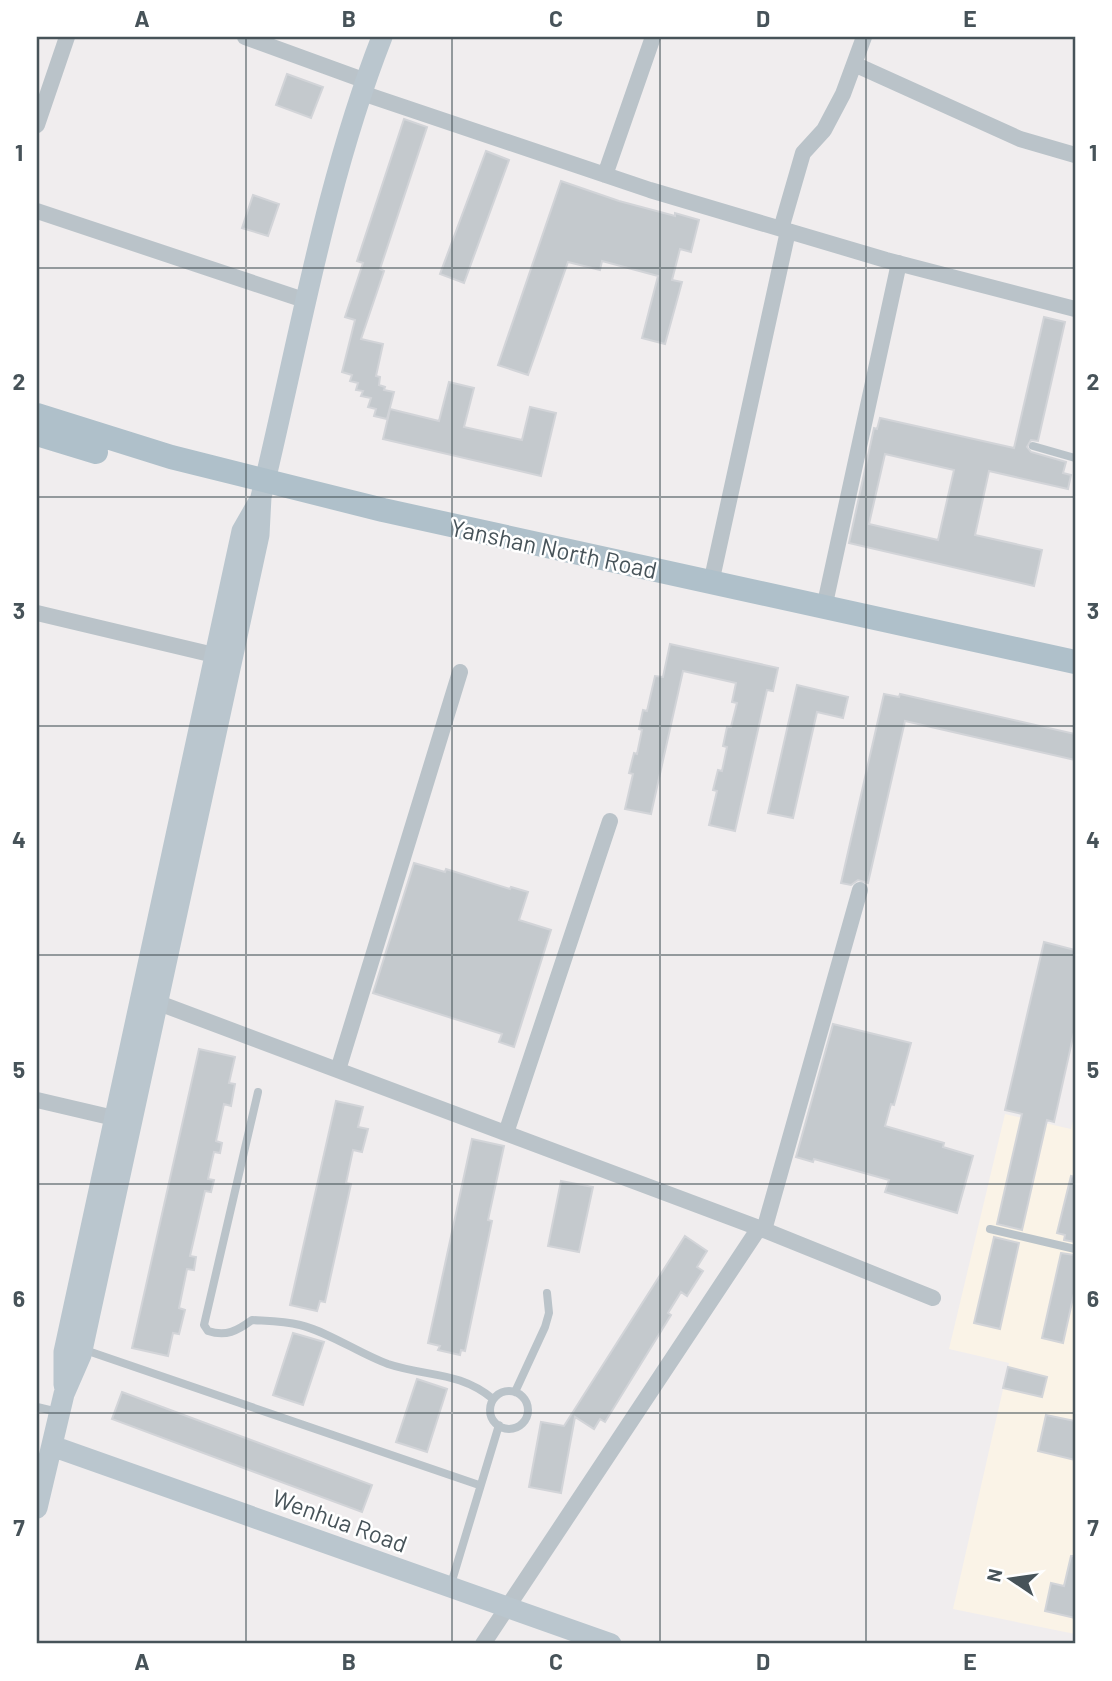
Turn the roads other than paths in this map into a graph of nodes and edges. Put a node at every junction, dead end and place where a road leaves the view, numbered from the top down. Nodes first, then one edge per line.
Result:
1 (67, 37) edge
2 (246, 37) edge
3 (382, 37) edge
4 (653, 37) edge
5 (864, 37) edge
6 (854, 64) junction
7 (364, 87) junction
8 (37, 125) edge
9 (1075, 155) edge
10 (605, 175) junction
11 (37, 211) edge
12 (785, 230) junction
13 (899, 263) junction
14 (307, 301) junction
15 (1075, 309) edge
16 (37, 415) edge
17 (37, 434) edge
18 (1034, 446) dead end
19 (1075, 458) edge
20 (263, 489) junction
21 (711, 583) junction
22 (824, 608) junction
23 (37, 613) edge
24 (214, 655) junction
25 (1075, 662) edge
26 (460, 672) dead end
27 (1075, 679) edge
28 (610, 821) dead end
29 (860, 890) dead end
30 (156, 1002) junction
31 (338, 1070) junction
32 (258, 1092) dead end
33 (37, 1100) edge
34 (114, 1118) junction
35 (506, 1133) junction
36 (761, 1229) junction
37 (990, 1229) dead end
38 (1075, 1249) edge
39 (547, 1293) dead end
40 (933, 1298) dead end
41 (82, 1349) junction
42 (514, 1392) junction
43 (493, 1399) junction
44 (61, 1403) junction
45 (37, 1407) edge
46 (499, 1425) junction
47 (52, 1446) junction
48 (479, 1485) junction
49 (37, 1508) edge
50 (450, 1587) junction
51 (509, 1608) junction
52 (483, 1644) edge
53 (611, 1644) edge

1 - 8 street
2 - 7 street
3 - 7 main road
4 - 10 street
5 - 6 street
6 - 9 street
6 - 12 street
7 - 10 street
7 - 14 main road
10 - 12 street
11 - 14 street
12 - 13 street
12 - 21 street
13 - 15 street
13 - 22 street
14 - 20 main road
16 - 20 main road, Yanshan North Road
17 - 20 main road, Yanshan North Road
18 - 19 lane
20 - 21 main road, Yanshan North Road
20 - 24 main road
20 - 27 main road, Yanshan North Road
20 - 30 main road
21 - 22 main road, Yanshan North Road
22 - 25 main road, Yanshan North Road
23 - 24 street
24 - 34 main road
26 - 31 street
28 - 35 street
29 - 36 street
30 - 31 street
30 - 41 main road
31 - 35 street
32 - 43 lane
33 - 34 street
34 - 44 main road
35 - 36 street
36 - 40 street
36 - 51 street
37 - 38 lane
39 - 42 lane
41 - 44 main road
41 - 48 lane
42 - 43 lane
42 - 46 lane
43 - 46 lane
44 - 45 lane
44 - 47 main road
46 - 48 lane
47 - 49 main road
47 - 50 main road, Wenhua Road
48 - 50 lane
50 - 51 main road, Wenhua Road
51 - 52 street
51 - 53 main road, Wenhua Road

